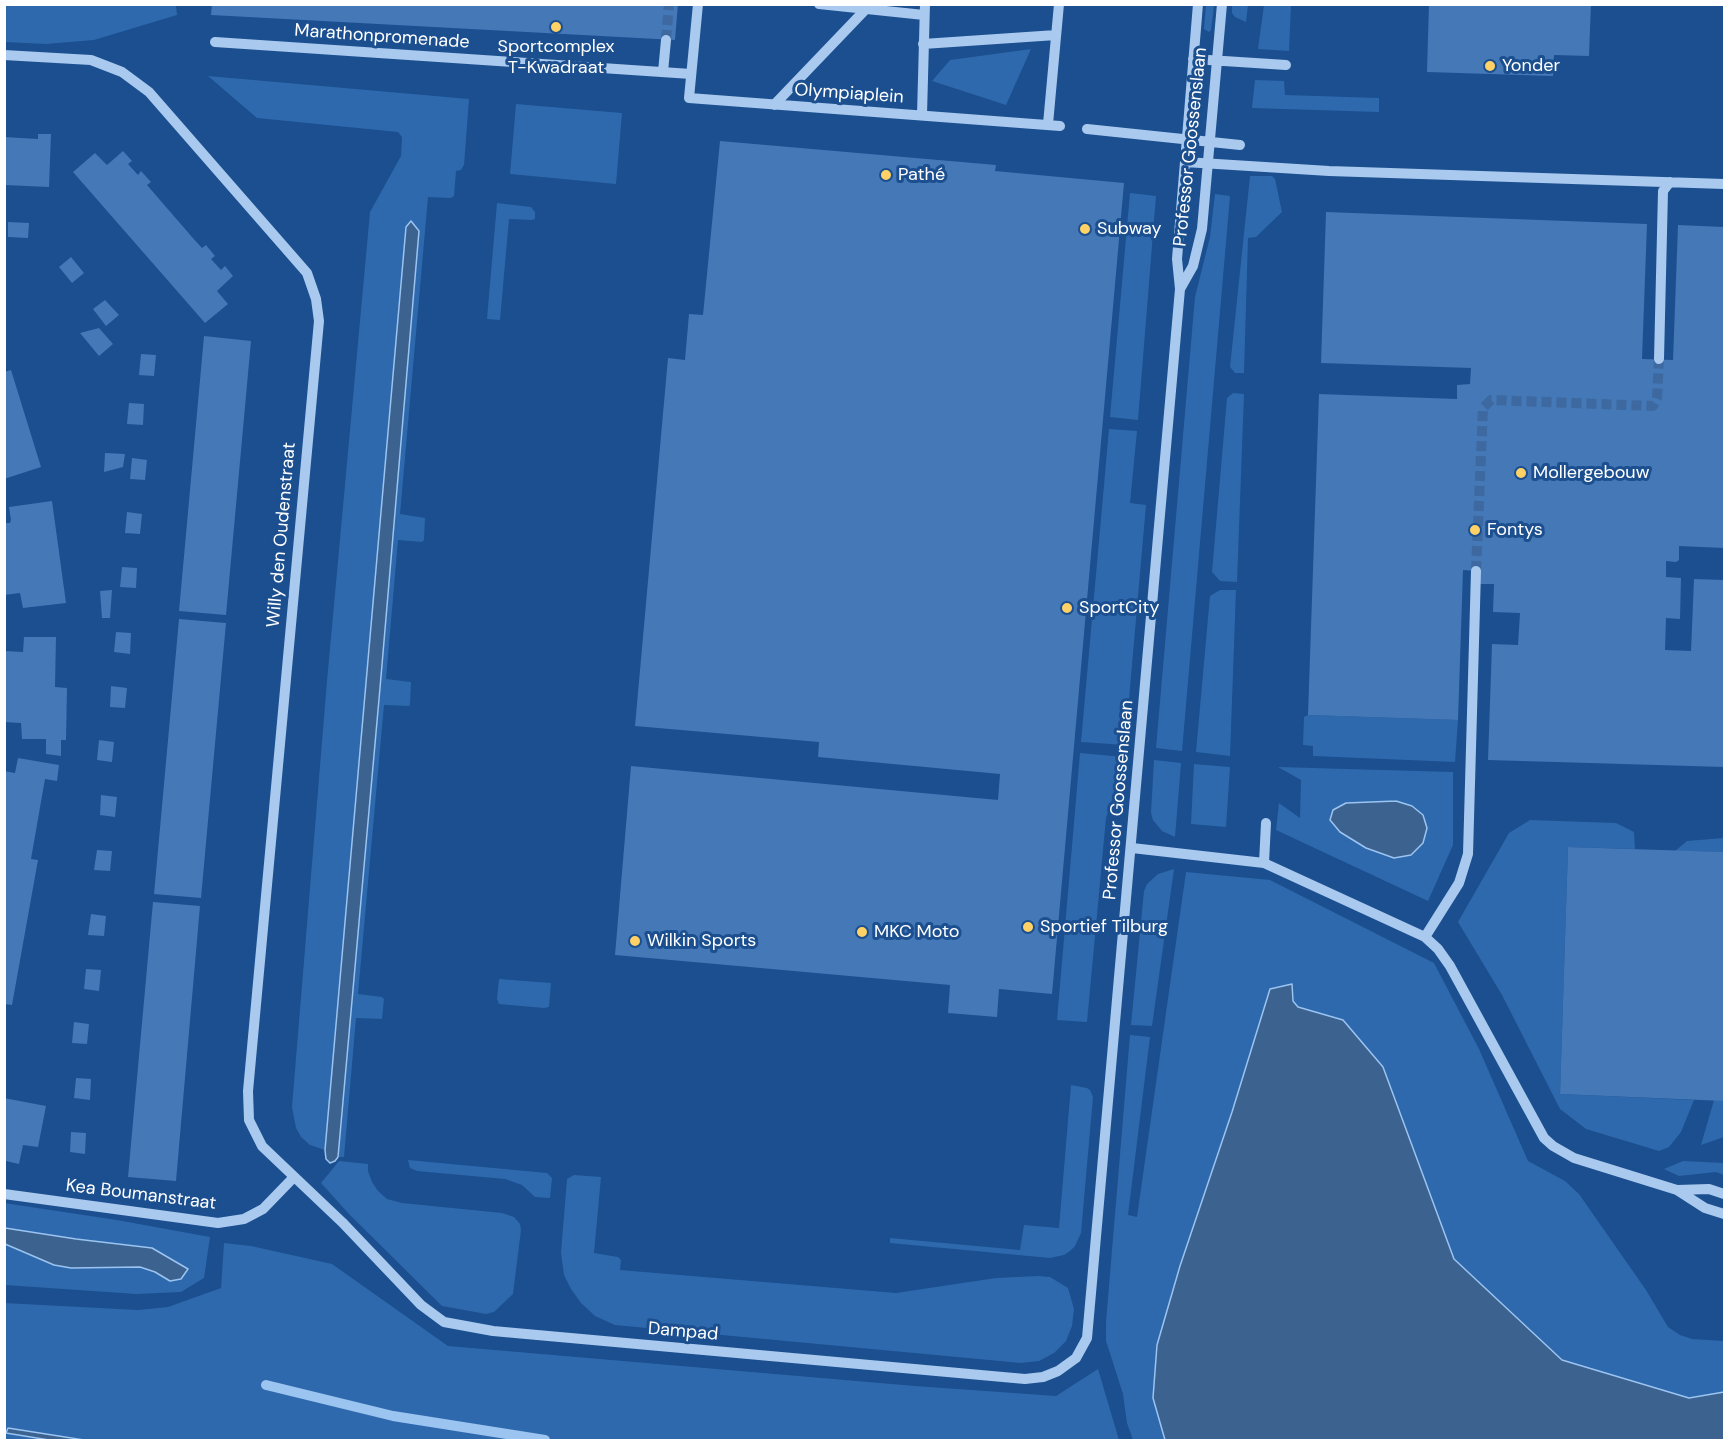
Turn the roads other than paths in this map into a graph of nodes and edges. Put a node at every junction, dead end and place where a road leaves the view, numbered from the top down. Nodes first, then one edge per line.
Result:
1 (698, 4) edge
2 (819, 4) edge
3 (1059, 4) edge
4 (1198, 4) edge
5 (1222, 4) edge
6 (865, 7) edge
7 (924, 10) edge
8 (1056, 35) junction
9 (666, 40) tunnel mouth
10 (215, 42) dead end
11 (923, 44) junction
12 (4, 55) edge
13 (1193, 59) junction
14 (1217, 61) junction
15 (1286, 65) dead end
16 (663, 72) junction
17 (691, 74) junction
18 (774, 105) junction
19 (922, 115) junction
20 (1048, 124) junction
21 (1060, 126) dead end
22 (1087, 129) dead end
23 (1187, 139) junction
24 (1210, 142) junction
25 (1240, 145) dead end
26 (1185, 162) junction
27 (1209, 164) junction
28 (1670, 182) junction
29 (1725, 184) edge
30 (1180, 289) junction
31 (1659, 359) tunnel mouth
32 (1476, 571) tunnel mouth
33 (1266, 823) dead end
34 (1132, 849) junction
35 (1264, 863) junction
36 (1425, 937) junction
37 (294, 1177) junction
38 (1677, 1190) junction
39 (4, 1194) edge
40 (1725, 1194) edge
41 (1725, 1214) edge
42 (1090, 1313) joint

1 - 17 street, Olympiaplein
2 - 6 street, Olympiaplein
3 - 8 street
4 - 13 street, Professor Goossenslaan
5 - 14 street, Professor Goossenslaan
6 - 7 street, Olympiaplein
6 - 18 street, Olympiaplein
7 - 11 street, Olympiaplein
8 - 11 street
8 - 20 street
9 - 16 street
10 - 16 street, Marathonpromenade
11 - 19 street, Olympiaplein
12 - 37 street, Willy den Oudenstraat
13 - 14 street
13 - 23 street, Professor Goossenslaan
14 - 15 street
14 - 24 street, Professor Goossenslaan
16 - 17 street, Marathonpromenade
17 - 18 street, Olympiaplein
18 - 19 street, Olympiaplein
19 - 20 street, Olympiaplein
20 - 21 street, Olympiaplein
22 - 23 street
23 - 24 street
23 - 26 street, Professor Goossenslaan
24 - 25 street
24 - 27 street, Professor Goossenslaan
26 - 27 street
26 - 30 street, Professor Goossenslaan
27 - 28 street
27 - 30 street, Professor Goossenslaan
28 - 29 street
28 - 31 street
30 - 34 street, Professor Goossenslaan
32 - 36 street
33 - 35 street
34 - 35 street
34 - 42 street, Professor Goossenslaan
35 - 36 street
36 - 38 street
37 - 39 street, Kea Boumanstraat
37 - 42 street, Dampad
38 - 40 street
38 - 41 street

